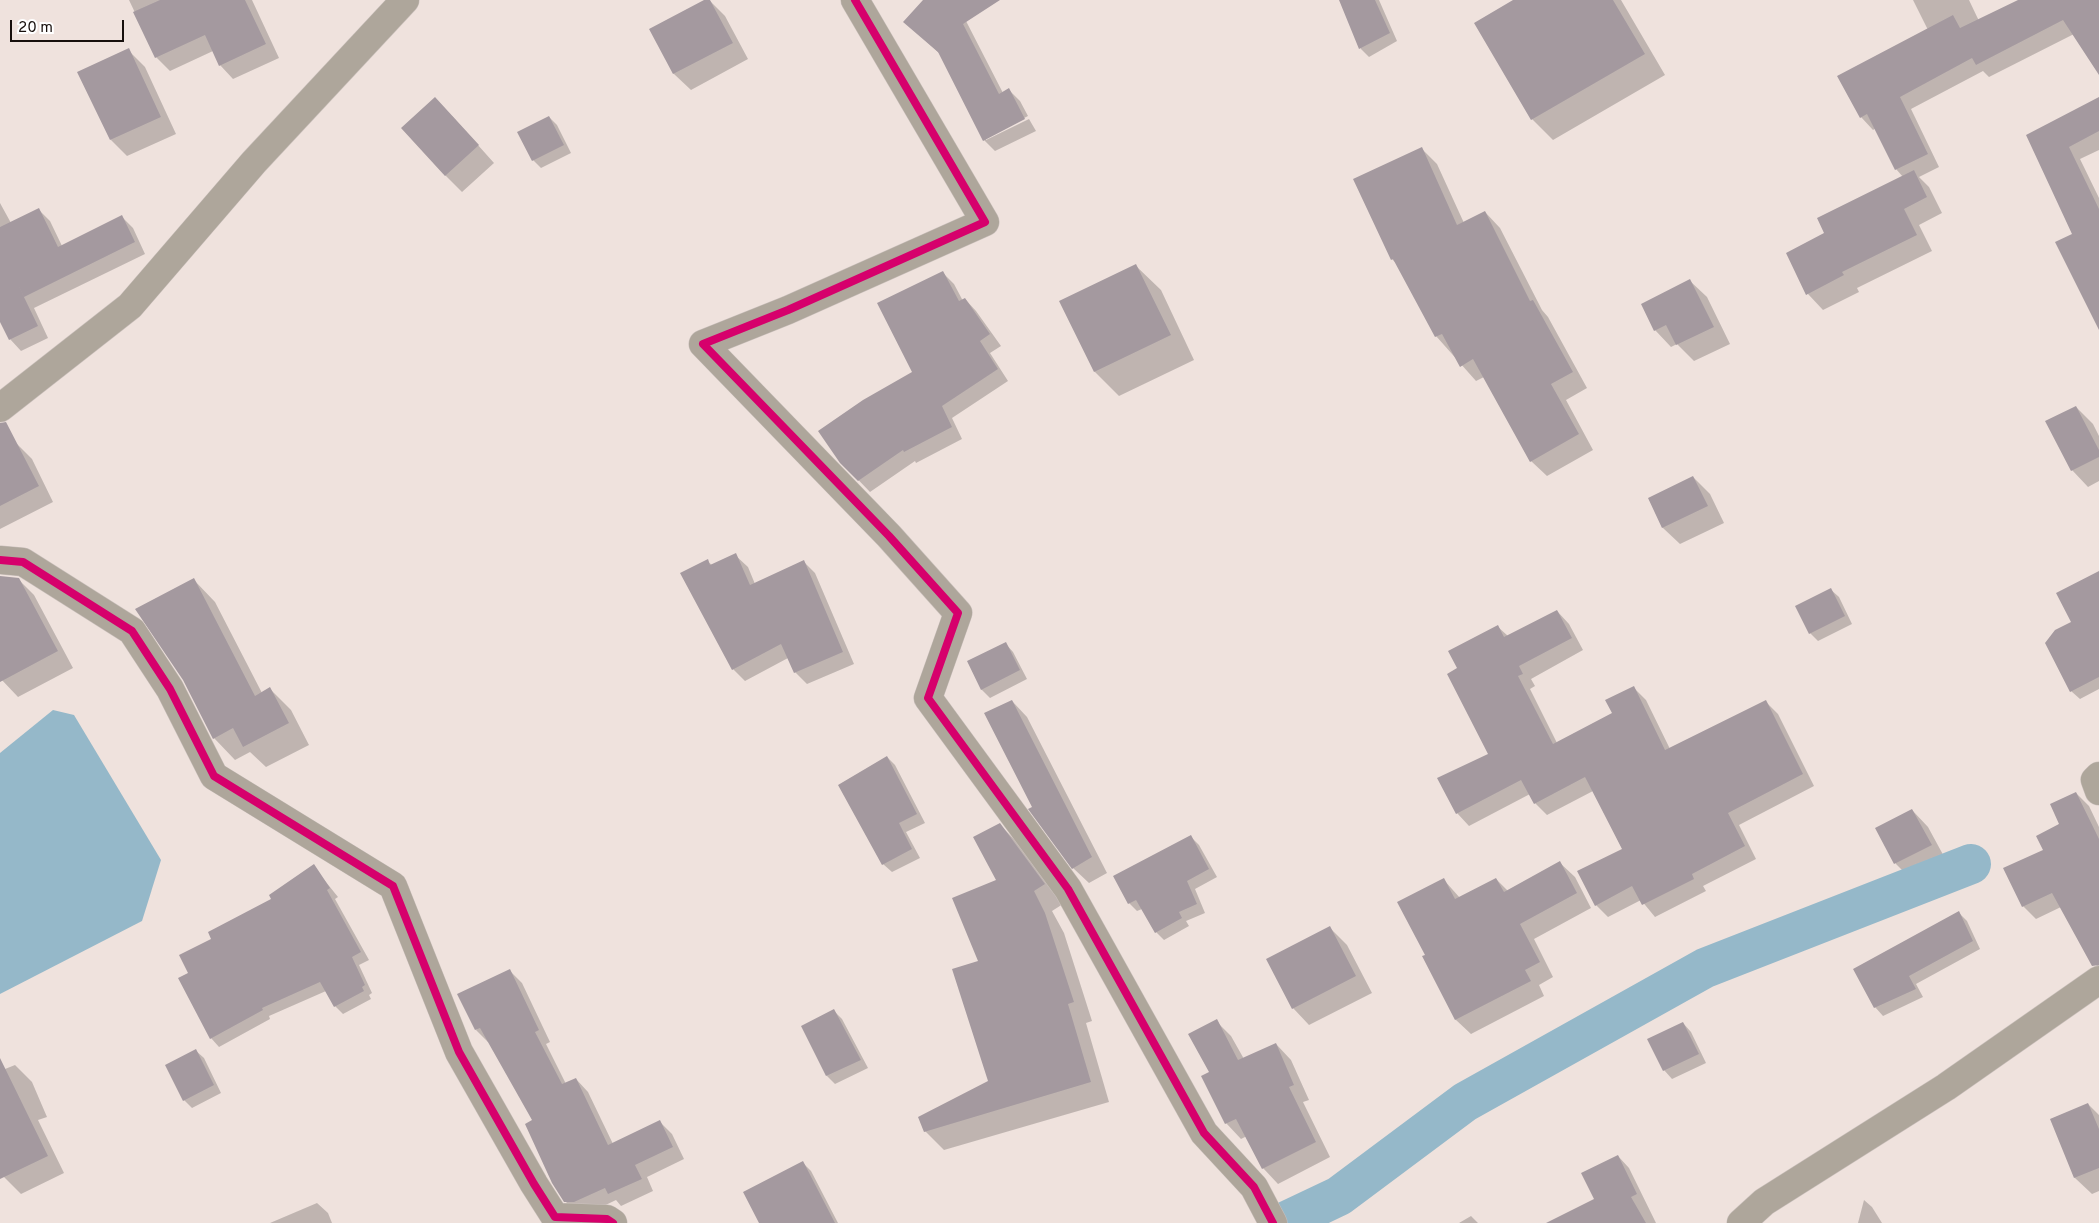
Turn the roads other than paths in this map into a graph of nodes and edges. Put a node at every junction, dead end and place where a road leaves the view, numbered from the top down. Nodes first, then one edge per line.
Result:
1 (405, 0) edge
2 (855, 0) edge
3 (0, 408) edge
4 (0, 560) edge
5 (2099, 980) edge
6 (613, 1223) edge
7 (1273, 1223) edge
8 (1741, 1223) edge

1 - 3 street
2 - 7 street
4 - 6 street
5 - 8 street

